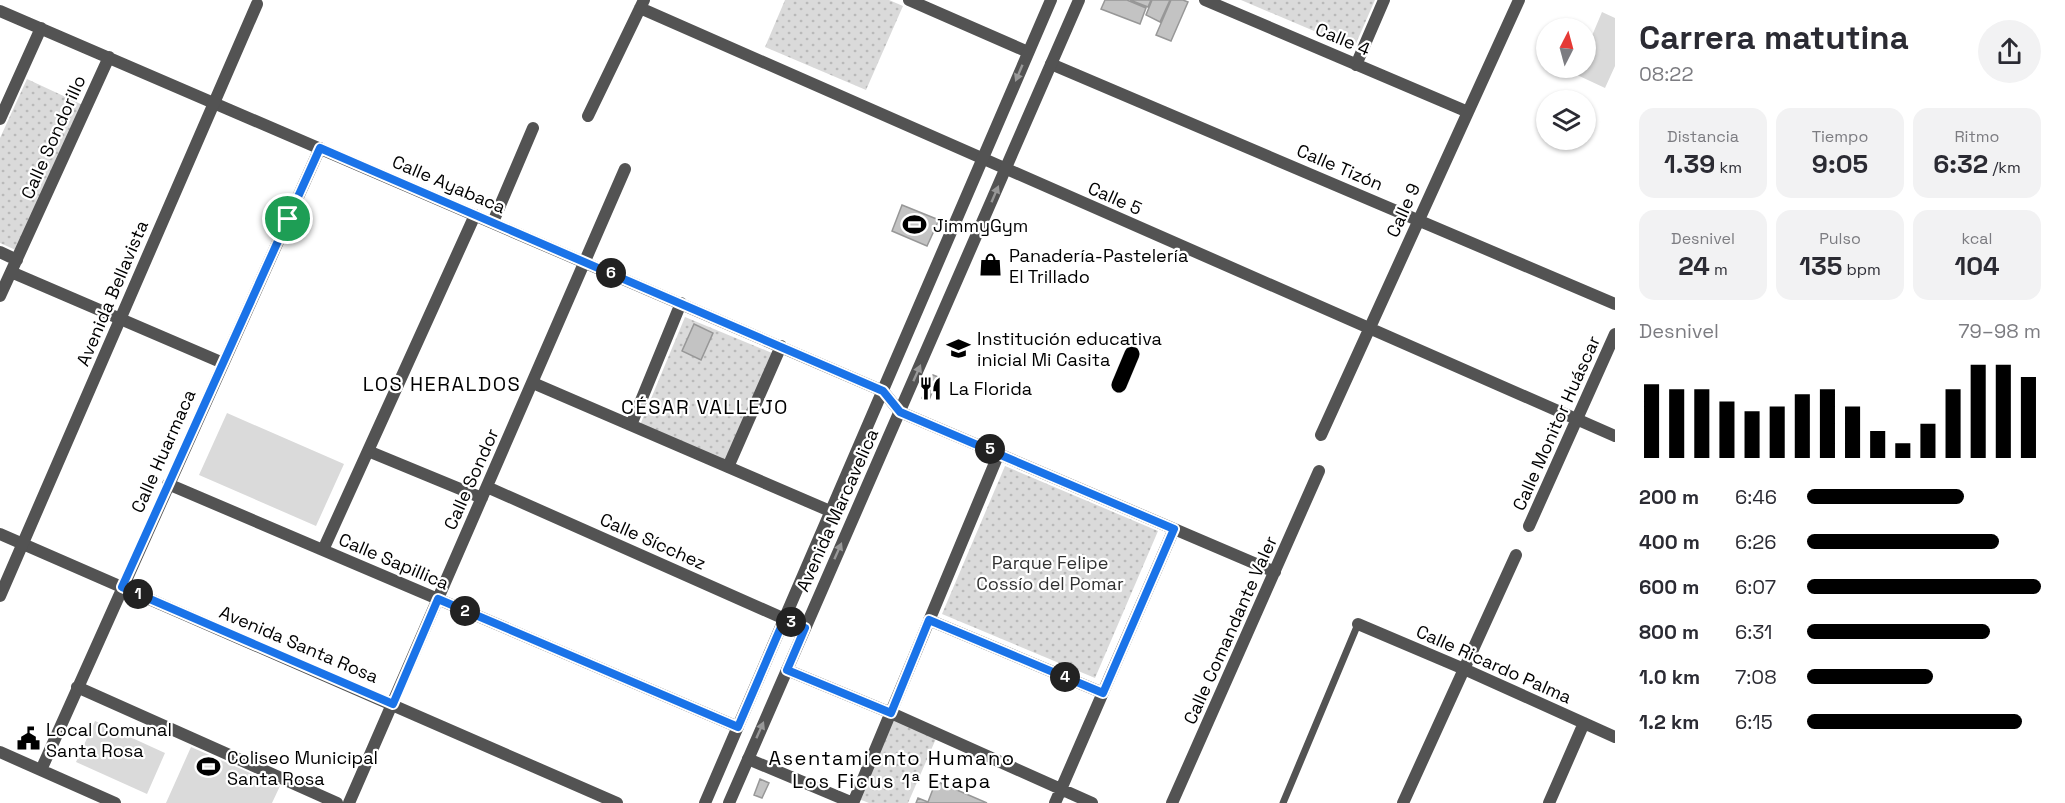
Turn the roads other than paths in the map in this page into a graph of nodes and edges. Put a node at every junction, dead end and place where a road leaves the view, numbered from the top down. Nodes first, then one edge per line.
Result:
1 (909, 0) edge
2 (1051, 0) edge
3 (1079, 0) edge
4 (1384, 0) edge
5 (1519, 0) edge
6 (1211, 1) edge
7 (257, 4) dead end
8 (642, 4) edge
9 (0, 11) edge
10 (41, 28) junction
11 (1028, 52) junction
12 (109, 57) junction
13 (1051, 64) junction
14 (1356, 64) junction
15 (214, 102) junction
16 (1468, 112) junction
17 (588, 116) dead end
18 (0, 119) edge
19 (533, 128) dead end
20 (320, 148) junction
21 (982, 158) junction
22 (625, 169) dead end
23 (1006, 170) junction
24 (475, 215) junction
25 (1419, 220) junction
26 (493, 222) junction
27 (0, 252) edge
28 (585, 262) junction
29 (14, 266) junction
30 (0, 296) edge
31 (681, 303) junction
32 (1615, 304) edge
33 (121, 319) junction
34 (1370, 328) junction
35 (1615, 334) edge
36 (781, 346) junction
37 (1132, 354) dead end
38 (223, 363) junction
39 (533, 382) junction
40 (1119, 385) dead end
41 (883, 391) junction
42 (900, 412) junction
43 (1577, 418) junction
44 (631, 425) junction
45 (1321, 435) dead end
46 (1615, 436) edge
47 (368, 451) junction
48 (999, 453) junction
49 (728, 467) junction
50 (1319, 471) dead end
51 (168, 484) junction
52 (485, 492) junction
53 (831, 511) junction
54 (1529, 526) dead end
55 (1174, 529) junction
56 (0, 534) edge
57 (23, 544) junction
58 (323, 550) junction
59 (1516, 555) dead end
60 (1275, 572) junction
61 (122, 587) junction
62 (0, 596) edge
63 (438, 599) junction
64 (784, 620) junction
65 (929, 620) junction
66 (1358, 624) joint
67 (805, 628) junction
68 (1464, 669) junction
69 (787, 670) junction
70 (77, 687) junction
71 (1103, 693) junction
72 (393, 704) junction
73 (891, 713) junction
74 (1584, 723) junction
75 (738, 727) junction
76 (1615, 737) edge
77 (0, 752) edge
78 (748, 759) junction
79 (41, 770) junction
80 (1062, 789) junction
81 (115, 803) edge
82 (337, 803) edge
83 (349, 803) edge
84 (617, 803) edge
85 (705, 803) edge
86 (729, 803) edge
87 (853, 803) edge
88 (1055, 803) edge
89 (1092, 803) edge
90 (1172, 803) edge
91 (1283, 803) edge
92 (1402, 803) edge
93 (1549, 803) edge

1 - 11 street
2 - 11 street, Avenida Marcavelica
3 - 13 street, Avenida Marcavelica
4 - 14 street
5 - 16 street, Calle 9
6 - 14 street, Calle 4
7 - 15 street, Avenida Bellavista
8 - 17 street
8 - 21 street, Calle 5
9 - 10 street, Calle Ayabaca
10 - 12 street, Calle Ayabaca
10 - 18 street
11 -> 21 street, Avenida Marcavelica
12 - 15 street, Calle Ayabaca
12 - 29 street, Calle Sondorillo
13 - 23 street, Avenida Marcavelica
13 - 25 street, Calle Tizón
14 - 16 street, Calle 4
15 - 20 street, Calle Ayabaca
15 - 33 street, Avenida Bellavista
16 - 25 street, Calle 9
19 - 26 street
20 - 24 street, Calle Ayabaca
20 - 38 street, Calle Huarmaca
21 - 23 street, Calle 5
21 - 41 street, Avenida Marcavelica
22 - 28 street, Calle Sondor
23 - 34 street, Calle 5
42 -> 23 street, Avenida Marcavelica
24 - 26 street, Calle Ayabaca
24 - 47 street
25 - 32 street, Calle Tizón
25 - 34 street, Calle 9
26 - 28 street, Calle Ayabaca
27 - 29 street
28 - 31 street, Calle Ayabaca
28 - 39 street, Calle Sondor
29 - 30 street, Calle Sondorillo
29 - 33 street
31 - 36 street, Calle Ayabaca
31 - 44 street
33 - 38 street
33 - 57 street, Avenida Bellavista
34 - 43 street, Calle 5
34 - 45 street, Calle 9
35 - 43 street, Calle Monitor Huáscar
36 - 41 street, Calle Ayabaca
36 - 49 street
37 - 40 main road
38 - 51 street, Calle Huarmaca
39 - 44 street
39 - 52 street, Calle Sondor
41 - 42 street
41 - 53 street, Avenida Marcavelica
42 - 48 street
67 -> 42 street, Avenida Marcavelica
43 - 46 street, Calle 5
43 - 54 street, Calle Monitor Huáscar
44 - 49 street
47 - 52 street, Calle Sícchez
47 - 58 street
48 - 55 street
48 - 65 street
49 - 53 street
50 - 60 street, Calle Comandante Valer
51 - 58 street, Calle Sapillica
51 - 61 street, Calle Huarmaca
52 - 63 street, Calle Sondor
52 - 64 street, Calle Sícchez
53 - 64 street, Avenida Marcavelica
55 - 60 street
55 - 71 street
56 - 57 street, Avenida Santa Rosa
57 - 61 street, Avenida Santa Rosa
57 - 62 street, Avenida Bellavista
58 - 63 street, Calle Sapillica
59 - 68 street
60 - 90 street, Calle Comandante Valer
61 - 70 street, Calle Huarmaca
61 - 72 street, Avenida Santa Rosa
63 - 72 street, Calle Sondor
63 - 75 street, Calle Sapillica
64 - 67 street, Calle Sícchez
64 - 75 street, Avenida Marcavelica
65 - 71 street
65 - 73 street
66 - 68 street, Calle Ricardo Palma
66 - 91 lane
67 - 69 street, Avenida Marcavelica
68 - 74 street, Calle Ricardo Palma
68 - 92 street
69 - 73 street
78 -> 69 street, Avenida Marcavelica
70 - 79 street, Calle Huarmaca
70 - 82 street
71 - 80 street
72 - 83 street, Calle Sondor
72 - 84 street, Avenida Santa Rosa
73 - 80 street
73 - 87 street
74 - 76 street, Calle Ricardo Palma
74 - 93 street
75 - 85 street, Avenida Marcavelica
77 - 79 street
78 - 86 street, Avenida Marcavelica
78 - 87 street
79 - 81 street
80 - 88 street
80 - 89 street

